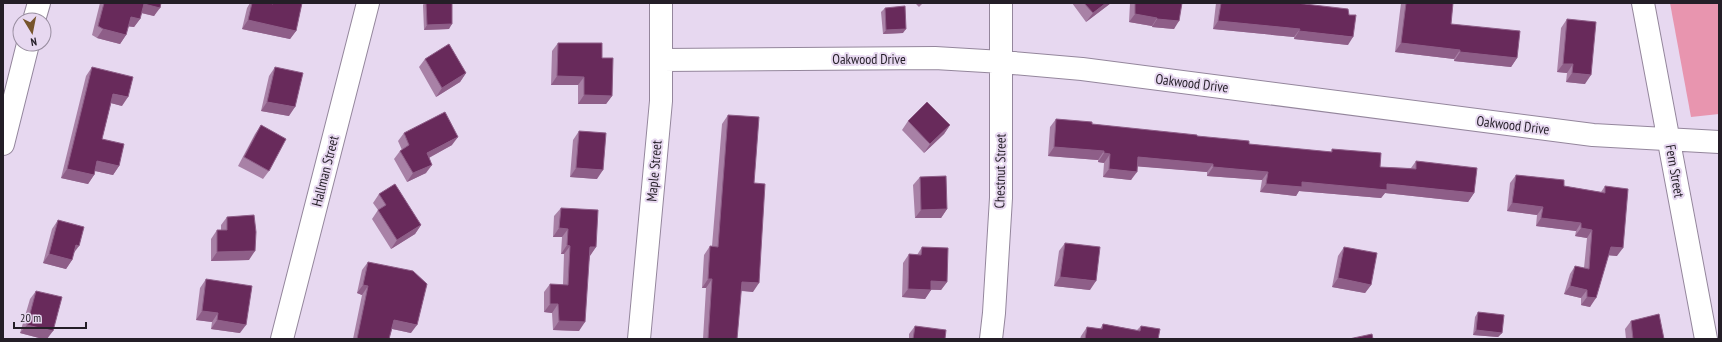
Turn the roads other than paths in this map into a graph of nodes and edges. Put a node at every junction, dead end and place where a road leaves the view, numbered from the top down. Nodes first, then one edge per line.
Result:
1 (368, 3) edge
2 (661, 3) edge
3 (1001, 3) edge
4 (1642, 3) edge
5 (26, 52) edge
6 (662, 60) junction
7 (1002, 62) junction
8 (1669, 140) junction
9 (1719, 142) edge
10 (3, 144) edge
11 (282, 339) edge
12 (639, 339) edge
13 (991, 339) edge
14 (1706, 339) edge

1 - 11 street, Hallman Street
2 - 6 street, Maple Street
3 - 7 street, Chestnut Street
4 - 8 street, Fern Street
5 - 10 street
6 - 7 street, Oakwood Drive
6 - 12 street, Maple Street
7 - 8 street, Oakwood Drive
7 - 13 street, Chestnut Street
8 - 9 street, Oakwood Drive
8 - 14 street, Fern Street

